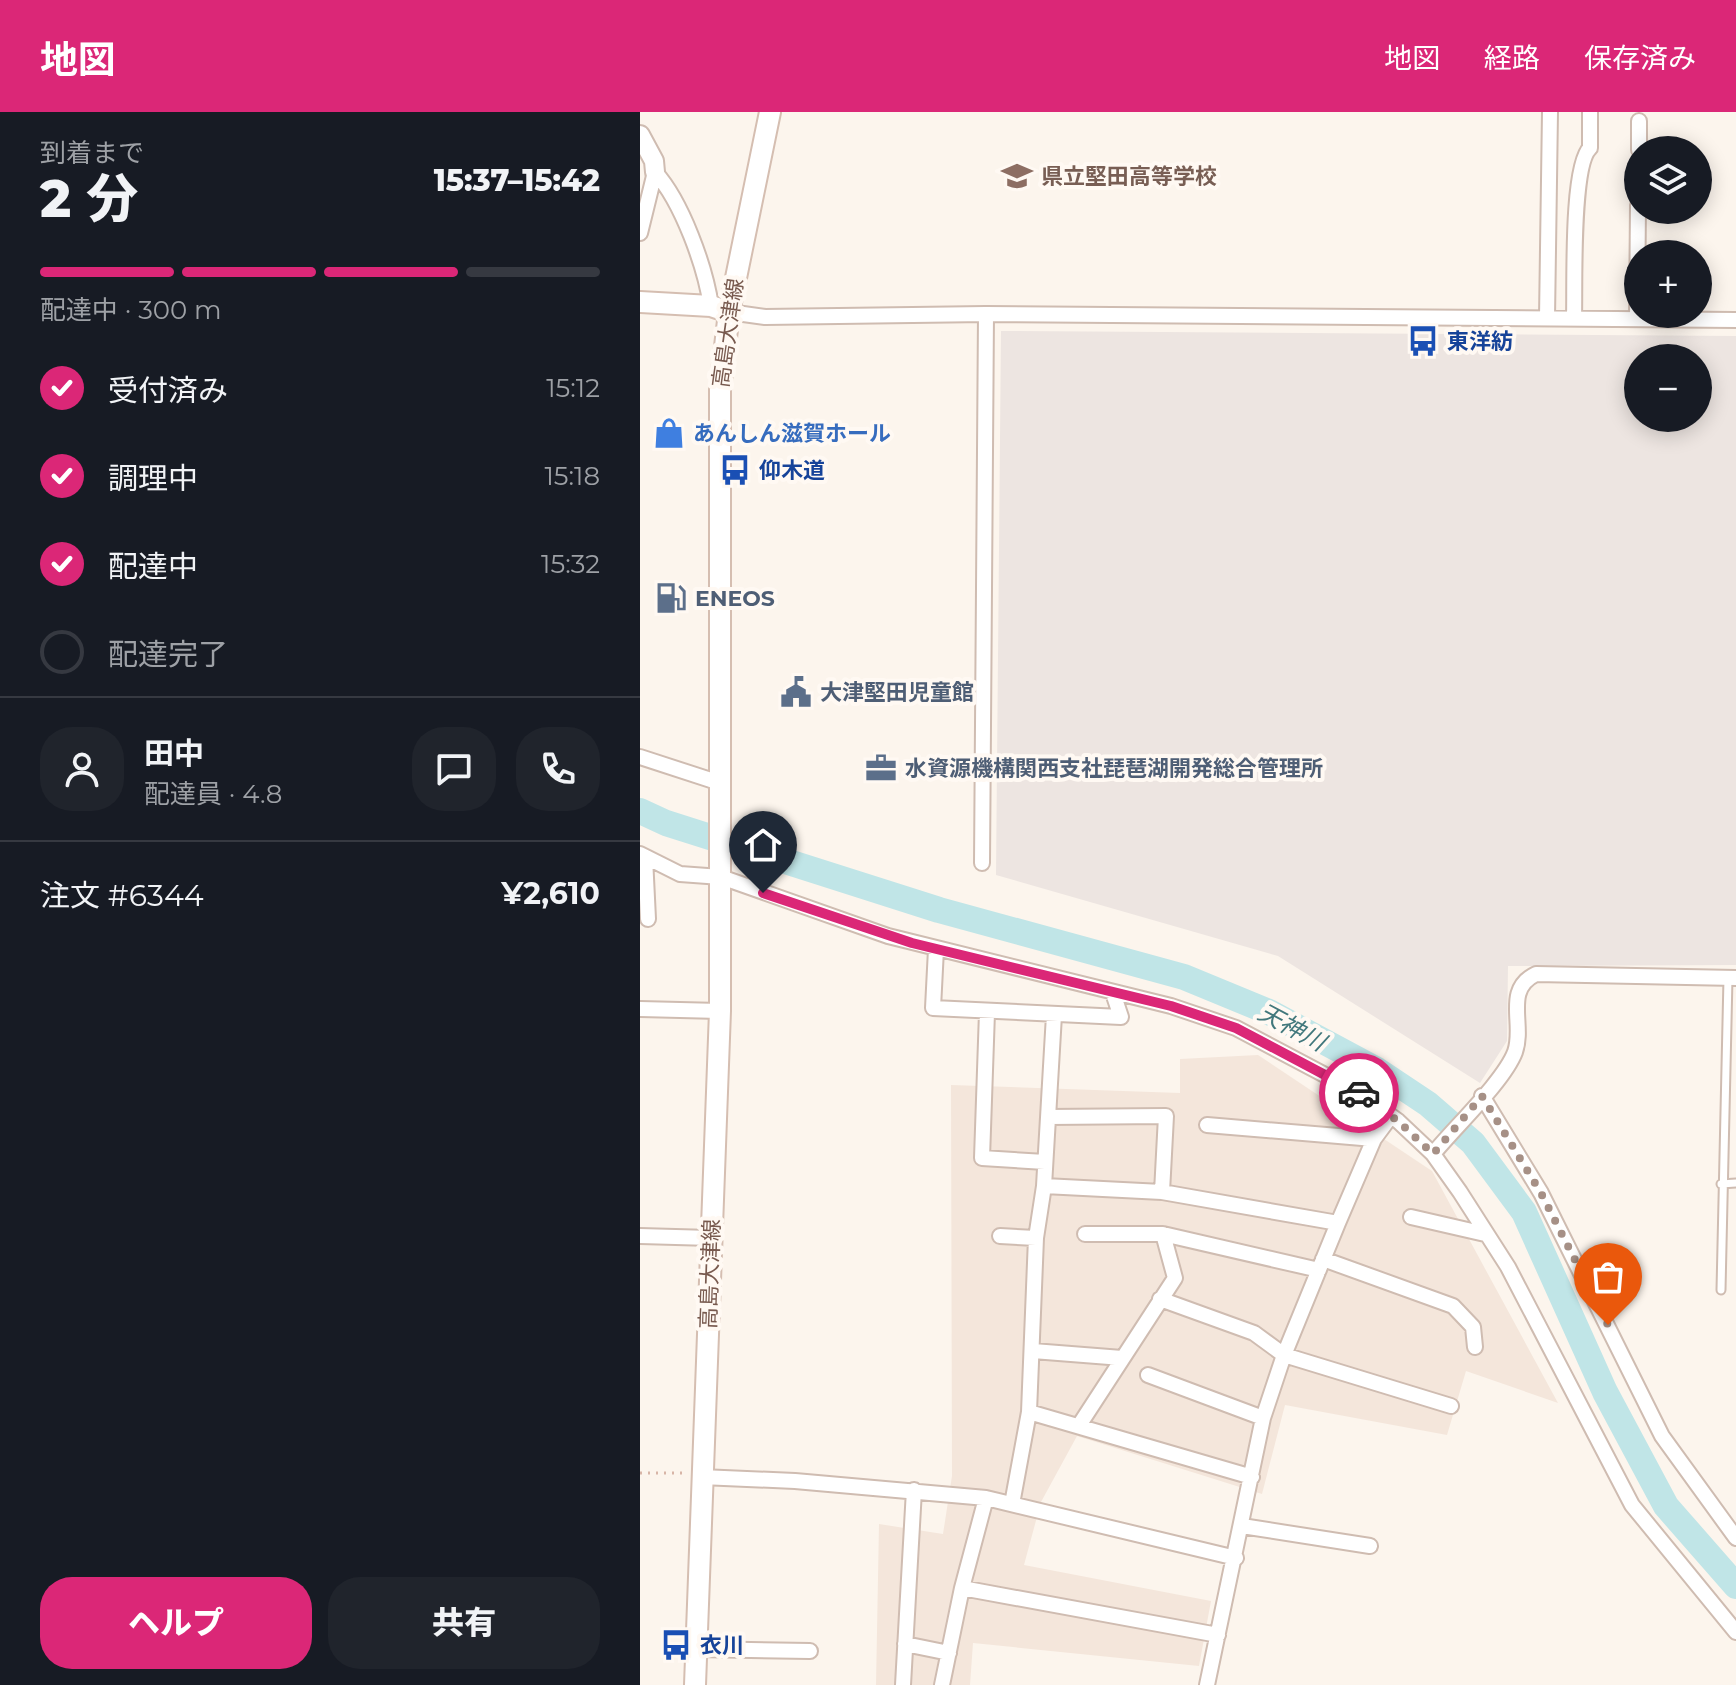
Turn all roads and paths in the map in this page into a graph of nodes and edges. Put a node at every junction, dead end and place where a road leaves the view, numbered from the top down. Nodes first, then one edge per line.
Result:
1 (770, 112) edge
2 (1550, 112) edge
3 (1590, 112) edge
4 (1639, 121) dead end
5 (640, 135) edge
6 (1639, 136) edge
7 (655, 172) junction
8 (640, 233) edge
9 (640, 302) edge
10 (720, 309) junction
11 (986, 314) junction
12 (1547, 318) junction
13 (1574, 318) junction
14 (1624, 318) edge
15 (1712, 320) edge
16 (1736, 320) edge
17 (640, 757) edge
18 (720, 790) junction
19 (643, 855) edge
20 (982, 863) dead end
21 (721, 869) junction
22 (648, 919) dead end
23 (936, 949) junction
24 (1732, 978) edge
25 (1113, 993) junction
26 (640, 1009) edge
27 (720, 1011) junction
28 (987, 1012) junction
29 (1054, 1015) junction
30 (1477, 1101) junction
31 (1391, 1116) junction
32 (1048, 1117) junction
33 (1207, 1125) dead end
34 (1374, 1139) junction
35 (1435, 1151) junction
36 (1045, 1162) junction
37 (1736, 1183) edge
38 (1721, 1184) junction
39 (1044, 1186) junction
40 (1162, 1192) junction
41 (1411, 1217) dead end
42 (1338, 1223) junction
43 (1085, 1234) dead end
44 (1163, 1234) junction
45 (1485, 1234) junction
46 (640, 1236) edge
47 (1000, 1236) dead end
48 (711, 1238) junction
49 (1036, 1238) junction
50 (1321, 1265) junction
51 (1721, 1290) dead end
52 (1160, 1299) junction
53 (1475, 1347) dead end
54 (1033, 1351) junction
55 (1284, 1355) junction
56 (1122, 1358) junction
57 (1148, 1375) dead end
58 (1451, 1406) dead end
59 (1029, 1412) junction
60 (1263, 1418) junction
61 (1080, 1424) junction
62 (640, 1473) edge
63 (701, 1475) junction
64 (1252, 1477) junction
65 (914, 1490) junction
66 (986, 1498) junction
67 (1012, 1504) junction
68 (1242, 1526) junction
69 (1736, 1538) edge
70 (1370, 1546) dead end
71 (1236, 1558) junction
72 (962, 1588) junction
73 (1736, 1632) edge
74 (1218, 1635) junction
75 (905, 1644) junction
76 (696, 1649) junction
77 (810, 1651) dead end
78 (949, 1653) junction
79 (695, 1685) edge
80 (903, 1685) edge
81 (943, 1685) edge
82 (1207, 1685) edge

1 - 10 main road, 高島大津線
2 - 12 street
3 - 13 street
4 - 6 street
5 - 7 street
7 - 8 street
7 - 10 street
9 - 10 main road
10 - 11 street
10 - 18 main road, 高島大津線
11 - 12 street
11 - 20 street
12 - 13 street
13 - 14 street
15 - 16 street
17 - 18 street
18 - 21 main road
19 - 21 street
19 - 22 street
21 - 23 street
21 - 27 main road, 高島大津線
23 - 25 street
23 - 28 street
24 - 30 street
24 - 38 lane
25 - 29 street
25 - 31 street
26 - 27 street
27 - 48 main road, 高島大津線
28 - 29 street
28 - 36 street
29 - 32 street
30 - 35 street
30 - 69 street
31 - 34 street
31 - 35 street
32 - 36 street
32 - 40 street
33 - 34 street
34 - 42 street
35 - 45 street
36 - 39 street
37 - 38 lane
38 - 51 lane
39 - 40 street
39 - 49 street
40 - 42 street
41 - 45 street
42 - 50 street
43 - 44 street
44 - 50 street
44 - 52 street
45 - 73 street
46 - 48 street
47 - 49 street
48 - 63 main road, 高島大津線
49 - 54 street
50 - 53 street
50 - 55 street
52 - 55 street
52 - 56 street
54 - 56 street
54 - 59 street
55 - 58 street
55 - 60 street
56 - 61 street
57 - 60 street
59 - 61 street
59 - 67 street
60 - 64 street
61 - 64 street
62 - 63 path
63 - 65 street
63 - 76 main road, 高島大津線
64 - 68 street
65 - 66 street
65 - 75 street
66 - 67 street
66 - 72 street
67 - 71 street
68 - 70 street
68 - 71 street
71 - 74 street
72 - 74 street
72 - 78 street
74 - 82 street
75 - 78 street
75 - 80 street
76 - 77 street
76 - 79 main road, 高島大津線
78 - 81 street

